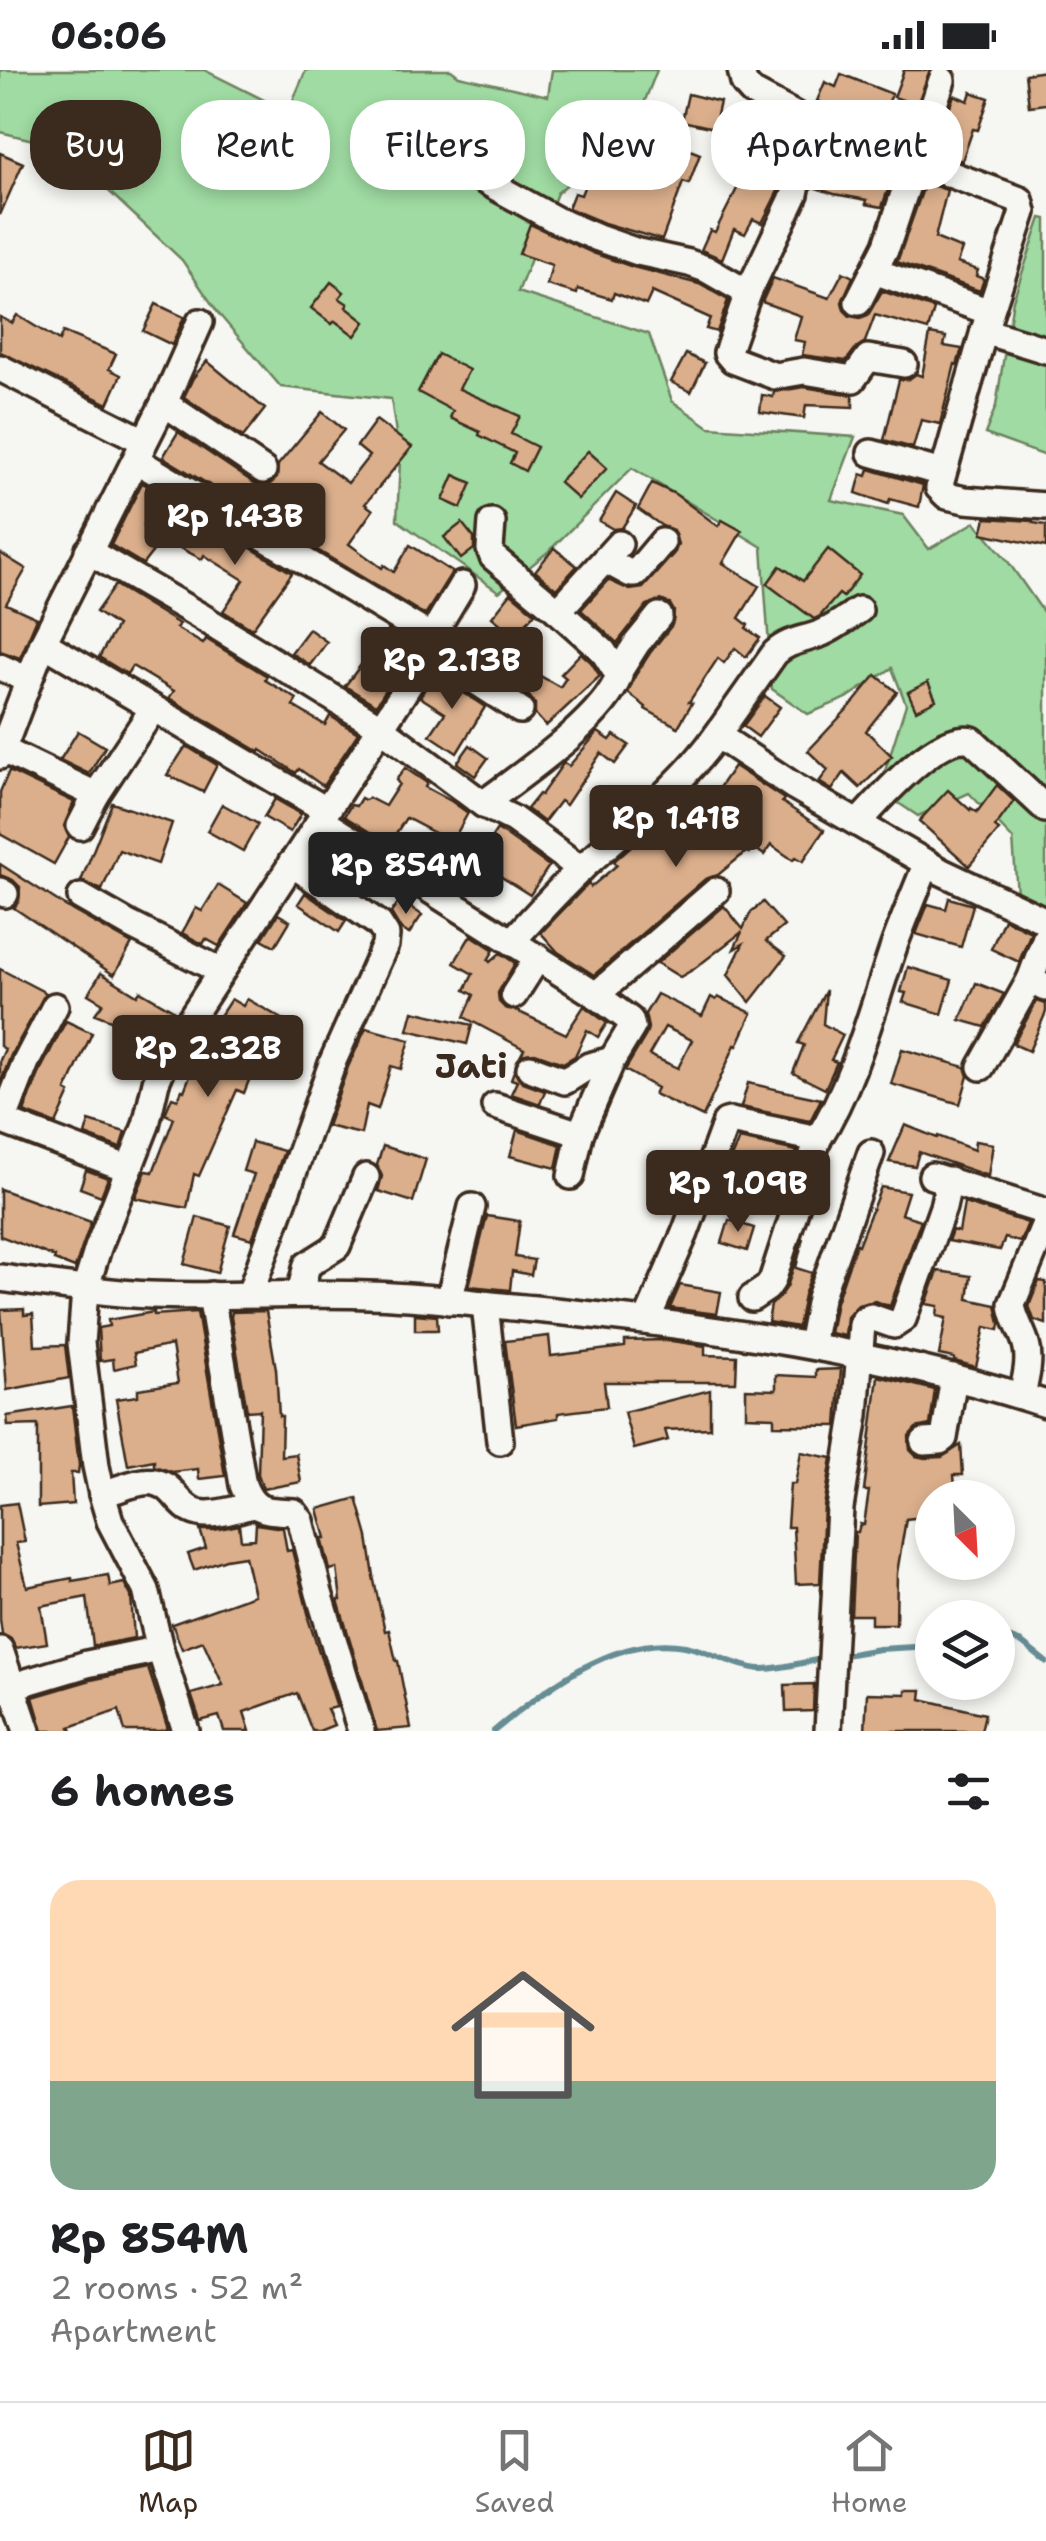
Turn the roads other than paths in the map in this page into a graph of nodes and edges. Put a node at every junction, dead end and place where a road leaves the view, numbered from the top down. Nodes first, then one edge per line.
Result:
1 (741, 70) edge
2 (942, 80) dead end
3 (767, 100) edge
4 (935, 100) edge
5 (963, 180) edge
6 (501, 190) edge
7 (796, 190) edge
8 (905, 190) edge
9 (874, 271) junction
10 (748, 293) junction
11 (858, 302) dead end
12 (200, 322) dead end
13 (987, 322) junction
14 (1046, 350) edge
15 (904, 364) dead end
16 (0, 368) edge
17 (164, 403) junction
18 (140, 451) junction
19 (870, 452) dead end
20 (263, 470) dead end
21 (942, 474) junction
22 (1046, 506) edge
23 (492, 522) dead end
24 (662, 542) dead end
25 (88, 551) junction
26 (462, 584) dead end
27 (859, 610) dead end
28 (558, 611) junction
29 (659, 616) dead end
30 (43, 643) junction
31 (430, 643) junction
32 (0, 667) edge
33 (618, 673) junction
34 (28, 680) junction
35 (152, 709) junction
36 (520, 710) dead end
37 (380, 727) junction
38 (717, 735) junction
39 (1, 753) edge
40 (96, 795) junction
41 (658, 802) junction
42 (483, 804) junction
43 (1046, 809) edge
44 (323, 815) junction
45 (858, 823) junction
46 (80, 826) dead end
47 (689, 832) dead end
48 (927, 863) junction
49 (291, 864) junction
50 (581, 869) junction
51 (716, 892) dead end
52 (81, 897) dead end
53 (1046, 920) edge
54 (1046, 937) edge
55 (512, 941) junction
56 (538, 957) junction
57 (222, 971) junction
58 (1038, 984) edge
59 (596, 994) junction
60 (514, 996) dead end
61 (55, 1006) dead end
62 (612, 1060) junction
63 (982, 1067) dead end
64 (530, 1068) dead end
65 (496, 1106) dead end
66 (1, 1121) edge
67 (580, 1134) junction
68 (818, 1140) junction
69 (870, 1154) dead end
70 (129, 1169) junction
71 (572, 1176) dead end
72 (366, 1177) dead end
73 (472, 1207) dead end
74 (1046, 1212) edge
75 (1046, 1222) edge
76 (0, 1278) edge
77 (86, 1290) junction
78 (300, 1293) junction
79 (250, 1294) junction
80 (211, 1295) junction
81 (752, 1298) dead end
82 (449, 1301) junction
83 (486, 1305) junction
84 (647, 1320) junction
85 (811, 1345) junction
86 (858, 1354) junction
87 (954, 1377) junction
88 (1034, 1400) edge
89 (500, 1440) dead end
90 (924, 1442) dead end
91 (102, 1494) junction
92 (254, 1505) junction
93 (0, 1650) edge
94 (160, 1650) junction
95 (6, 1688) edge
96 (27, 1731) edge
97 (186, 1731) edge
98 (362, 1731) edge
99 (828, 1731) edge

1 - 3 street
2 - 4 street
5 - 13 street
6 - 10 street
7 - 10 street
8 - 9 street
9 - 11 street
9 - 13 street
10 - 15 street
12 - 17 street
13 - 14 street
13 - 21 street
16 - 18 street
17 - 18 street
17 - 20 street
18 - 25 street
18 - 31 street
19 - 21 street
21 - 22 street
23 - 28 street
24 - 28 street
25 - 30 street
25 - 37 street
26 - 31 street
27 - 38 street
28 - 33 street
29 - 33 street
30 - 34 street
30 - 35 street
31 - 36 street
31 - 37 street
32 - 34 street
33 - 42 street
34 - 39 street
35 - 40 street
35 - 44 street
37 - 42 street
37 - 44 street
38 - 41 street
38 - 45 street
39 - 40 street
40 - 46 street
41 - 47 street
41 - 50 street
42 - 50 street
43 - 45 street
44 - 49 street
44 - 55 street
45 - 48 street
48 - 53 street
48 - 68 street
49 - 57 street
49 - 79 street
50 - 55 street
51 - 59 street
52 - 57 street
54 - 58 street
55 - 56 street
56 - 59 street
56 - 60 street
57 - 70 street
58 - 63 street
59 - 62 street
61 - 66 street
62 - 64 street
62 - 67 street
65 - 67 street
66 - 70 street
67 - 71 street
68 - 81 street
68 - 84 street
69 - 85 street
70 - 77 street
72 - 78 street
73 - 82 street
74 - 86 street
75 - 88 street
76 - 77 street
77 - 80 street
77 - 91 street
78 - 79 street
78 - 82 street
79 - 80 street
80 - 92 street
82 - 83 street
83 - 84 street
83 - 89 street
84 - 85 street
85 - 86 street
86 - 87 street
86 - 99 street
87 - 88 street
87 - 90 street
91 - 92 street
91 - 94 street
92 - 98 street
93 - 95 street
94 - 95 street
94 - 97 street
95 - 96 street

